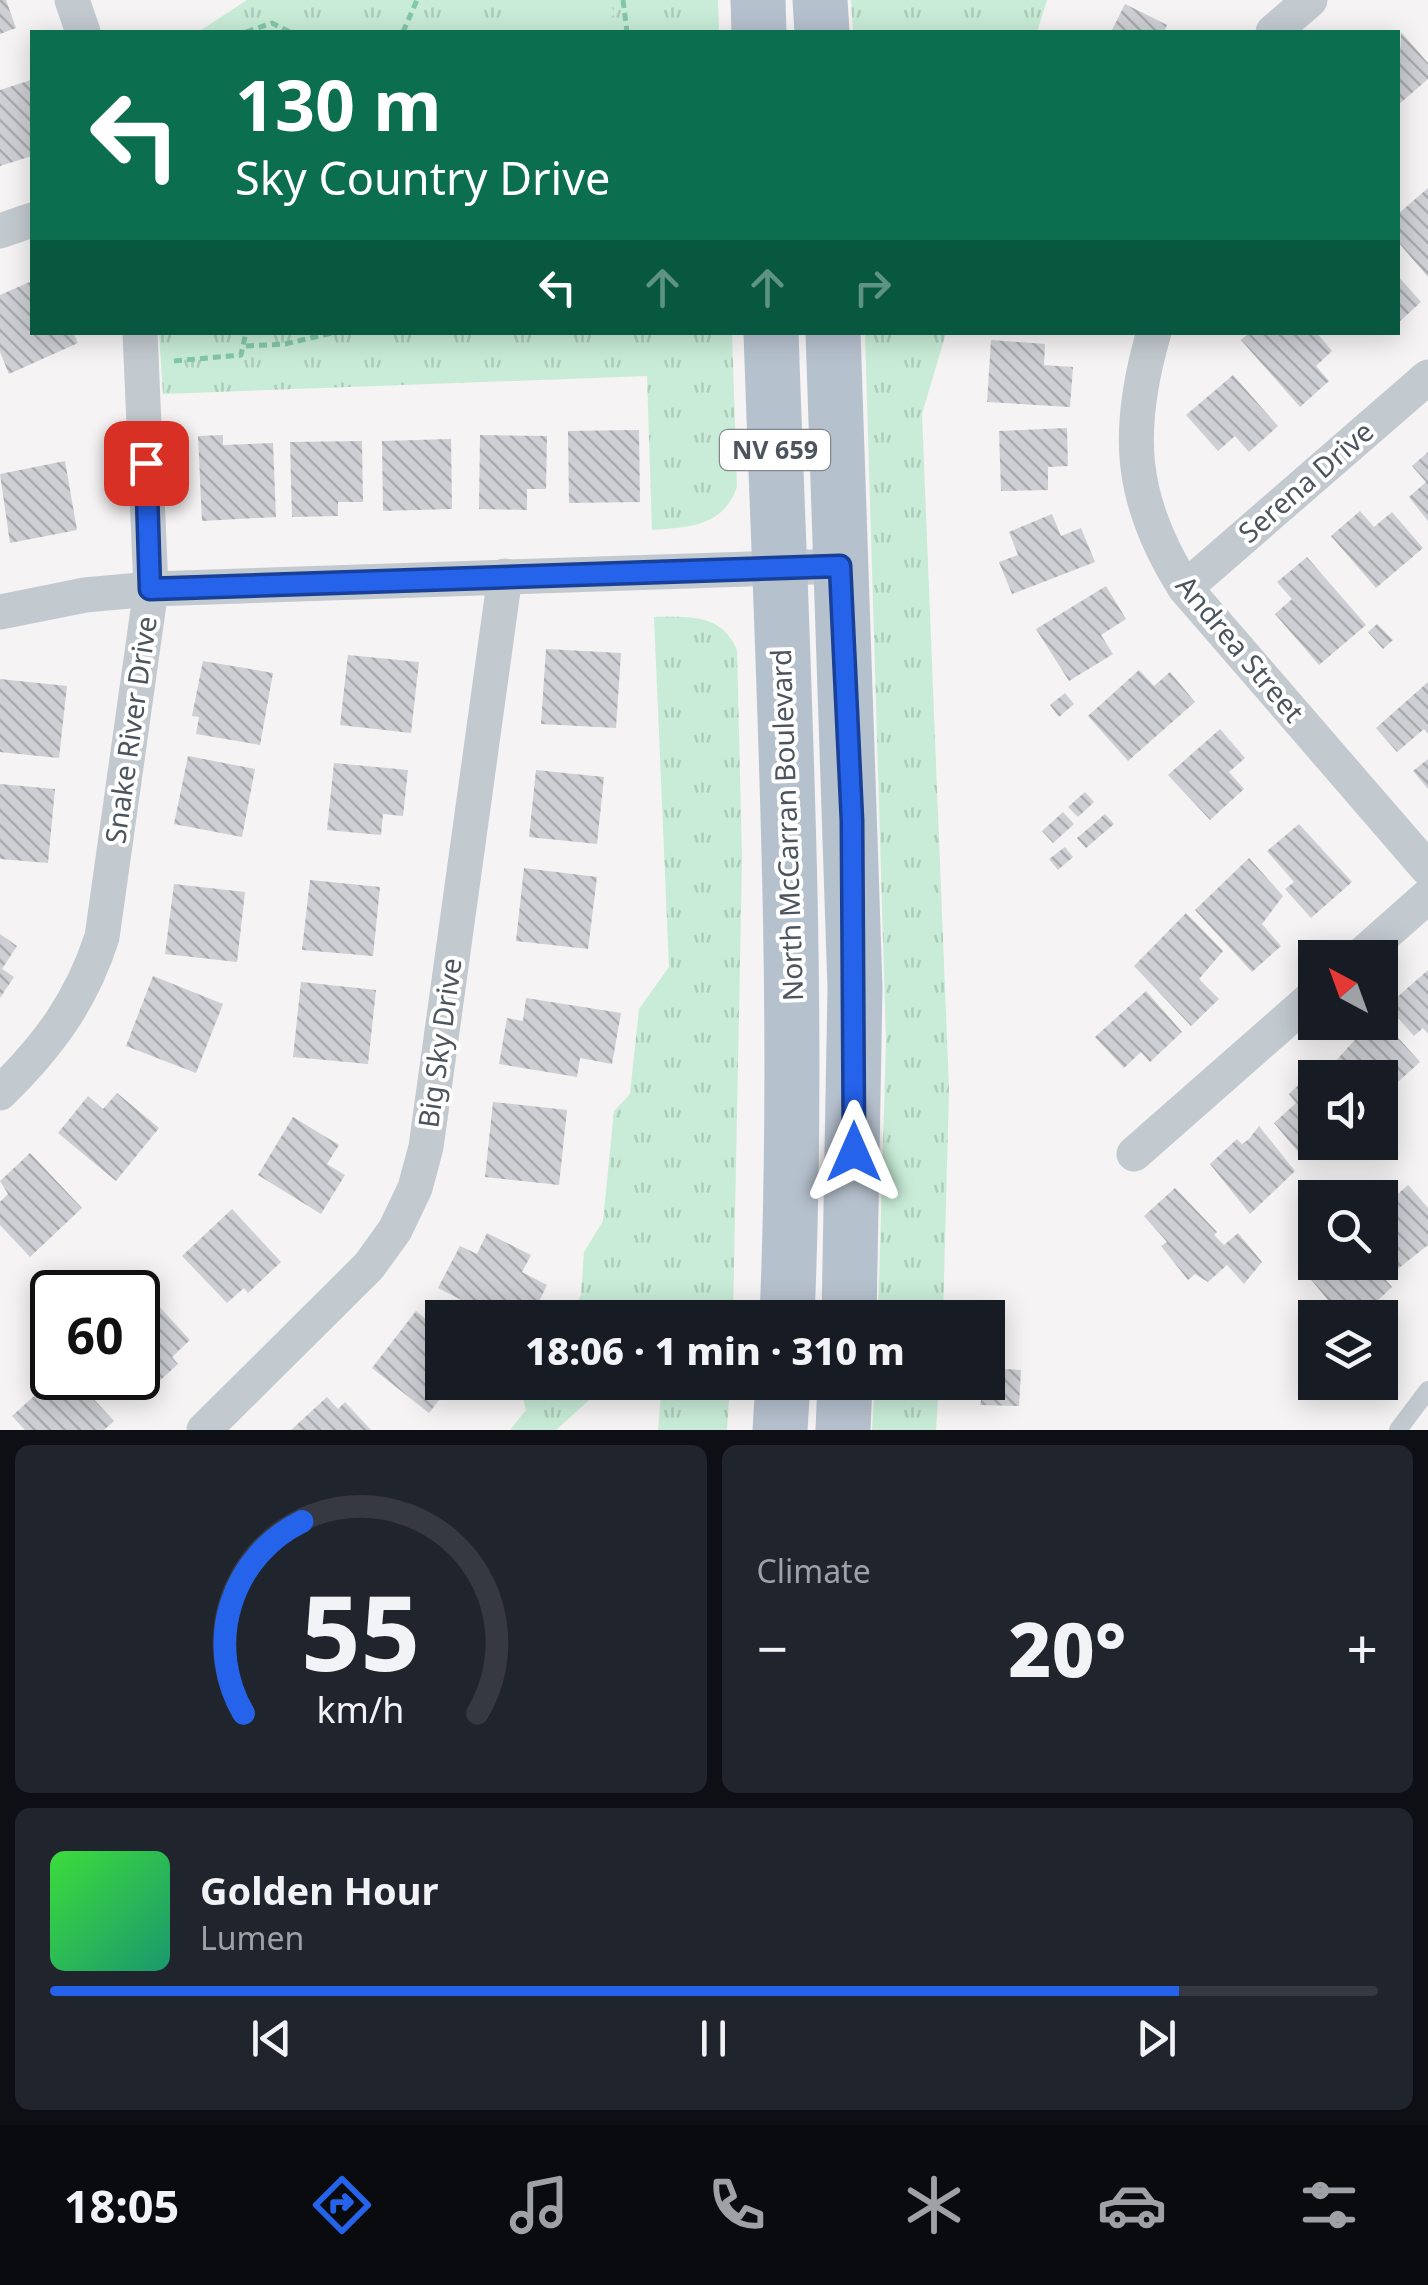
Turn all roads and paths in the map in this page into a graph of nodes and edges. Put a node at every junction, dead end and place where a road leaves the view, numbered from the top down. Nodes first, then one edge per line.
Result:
1 (72, 0) edge
2 (418, 0) edge
3 (624, 0) edge
4 (758, 0) edge
5 (820, 0) edge
6 (1310, 0) edge
7 (82, 30) edge
8 (252, 30) edge
9 (286, 30) edge
10 (405, 30) edge
11 (627, 30) edge
12 (760, 30) edge
13 (822, 30) edge
14 (1275, 30) edge
15 (30, 221) edge
16 (0, 230) edge
17 (140, 335) edge
18 (246, 335) edge
19 (325, 335) edge
20 (771, 335) edge
21 (833, 335) edge
22 (1153, 335) edge
23 (246, 346) junction
24 (170, 361) dead end
25 (1428, 377) edge
26 (840, 566) junction
27 (779, 568) junction
28 (504, 576) junction
29 (1185, 588) junction
30 (150, 589) junction
31 (0, 612) edge
32 (1428, 869) edge
33 (1428, 896) edge
34 (1378, 940) edge
35 (1298, 1010) edge
36 (0, 1093) edge
37 (1134, 1154) dead end
38 (786, 1300) edge
39 (849, 1300) edge
40 (1428, 1390) edge
41 (782, 1400) edge
42 (845, 1400) edge
43 (204, 1430) edge
44 (780, 1430) edge
45 (843, 1430) edge
46 (1398, 1430) edge

1 - 7 street
2 - 10 path
3 - 11 path
4 - 12 main road
5 - 13 main road
6 - 14 street
8 - 9 path
15 - 16 street
17 - 30 street, Snake River Drive
18 - 23 path
19 - 23 path
20 - 27 main road, North McCarran Boulevard / NV 659
21 - 26 main road, NV 659
22 - 29 street, Andrea Street
23 - 24 path
25 - 29 street, Serena Drive
26 - 27 street
26 - 39 main road, NV 659
27 - 28 street
27 - 38 main road, North McCarran Boulevard / NV 659
28 - 30 street
28 - 43 street, Big Sky Drive
29 - 32 street, Andrea Street
30 - 31 street
30 - 36 street, Snake River Drive
33 - 34 street
35 - 37 street
40 - 46 lane
41 - 44 main road
42 - 45 main road

